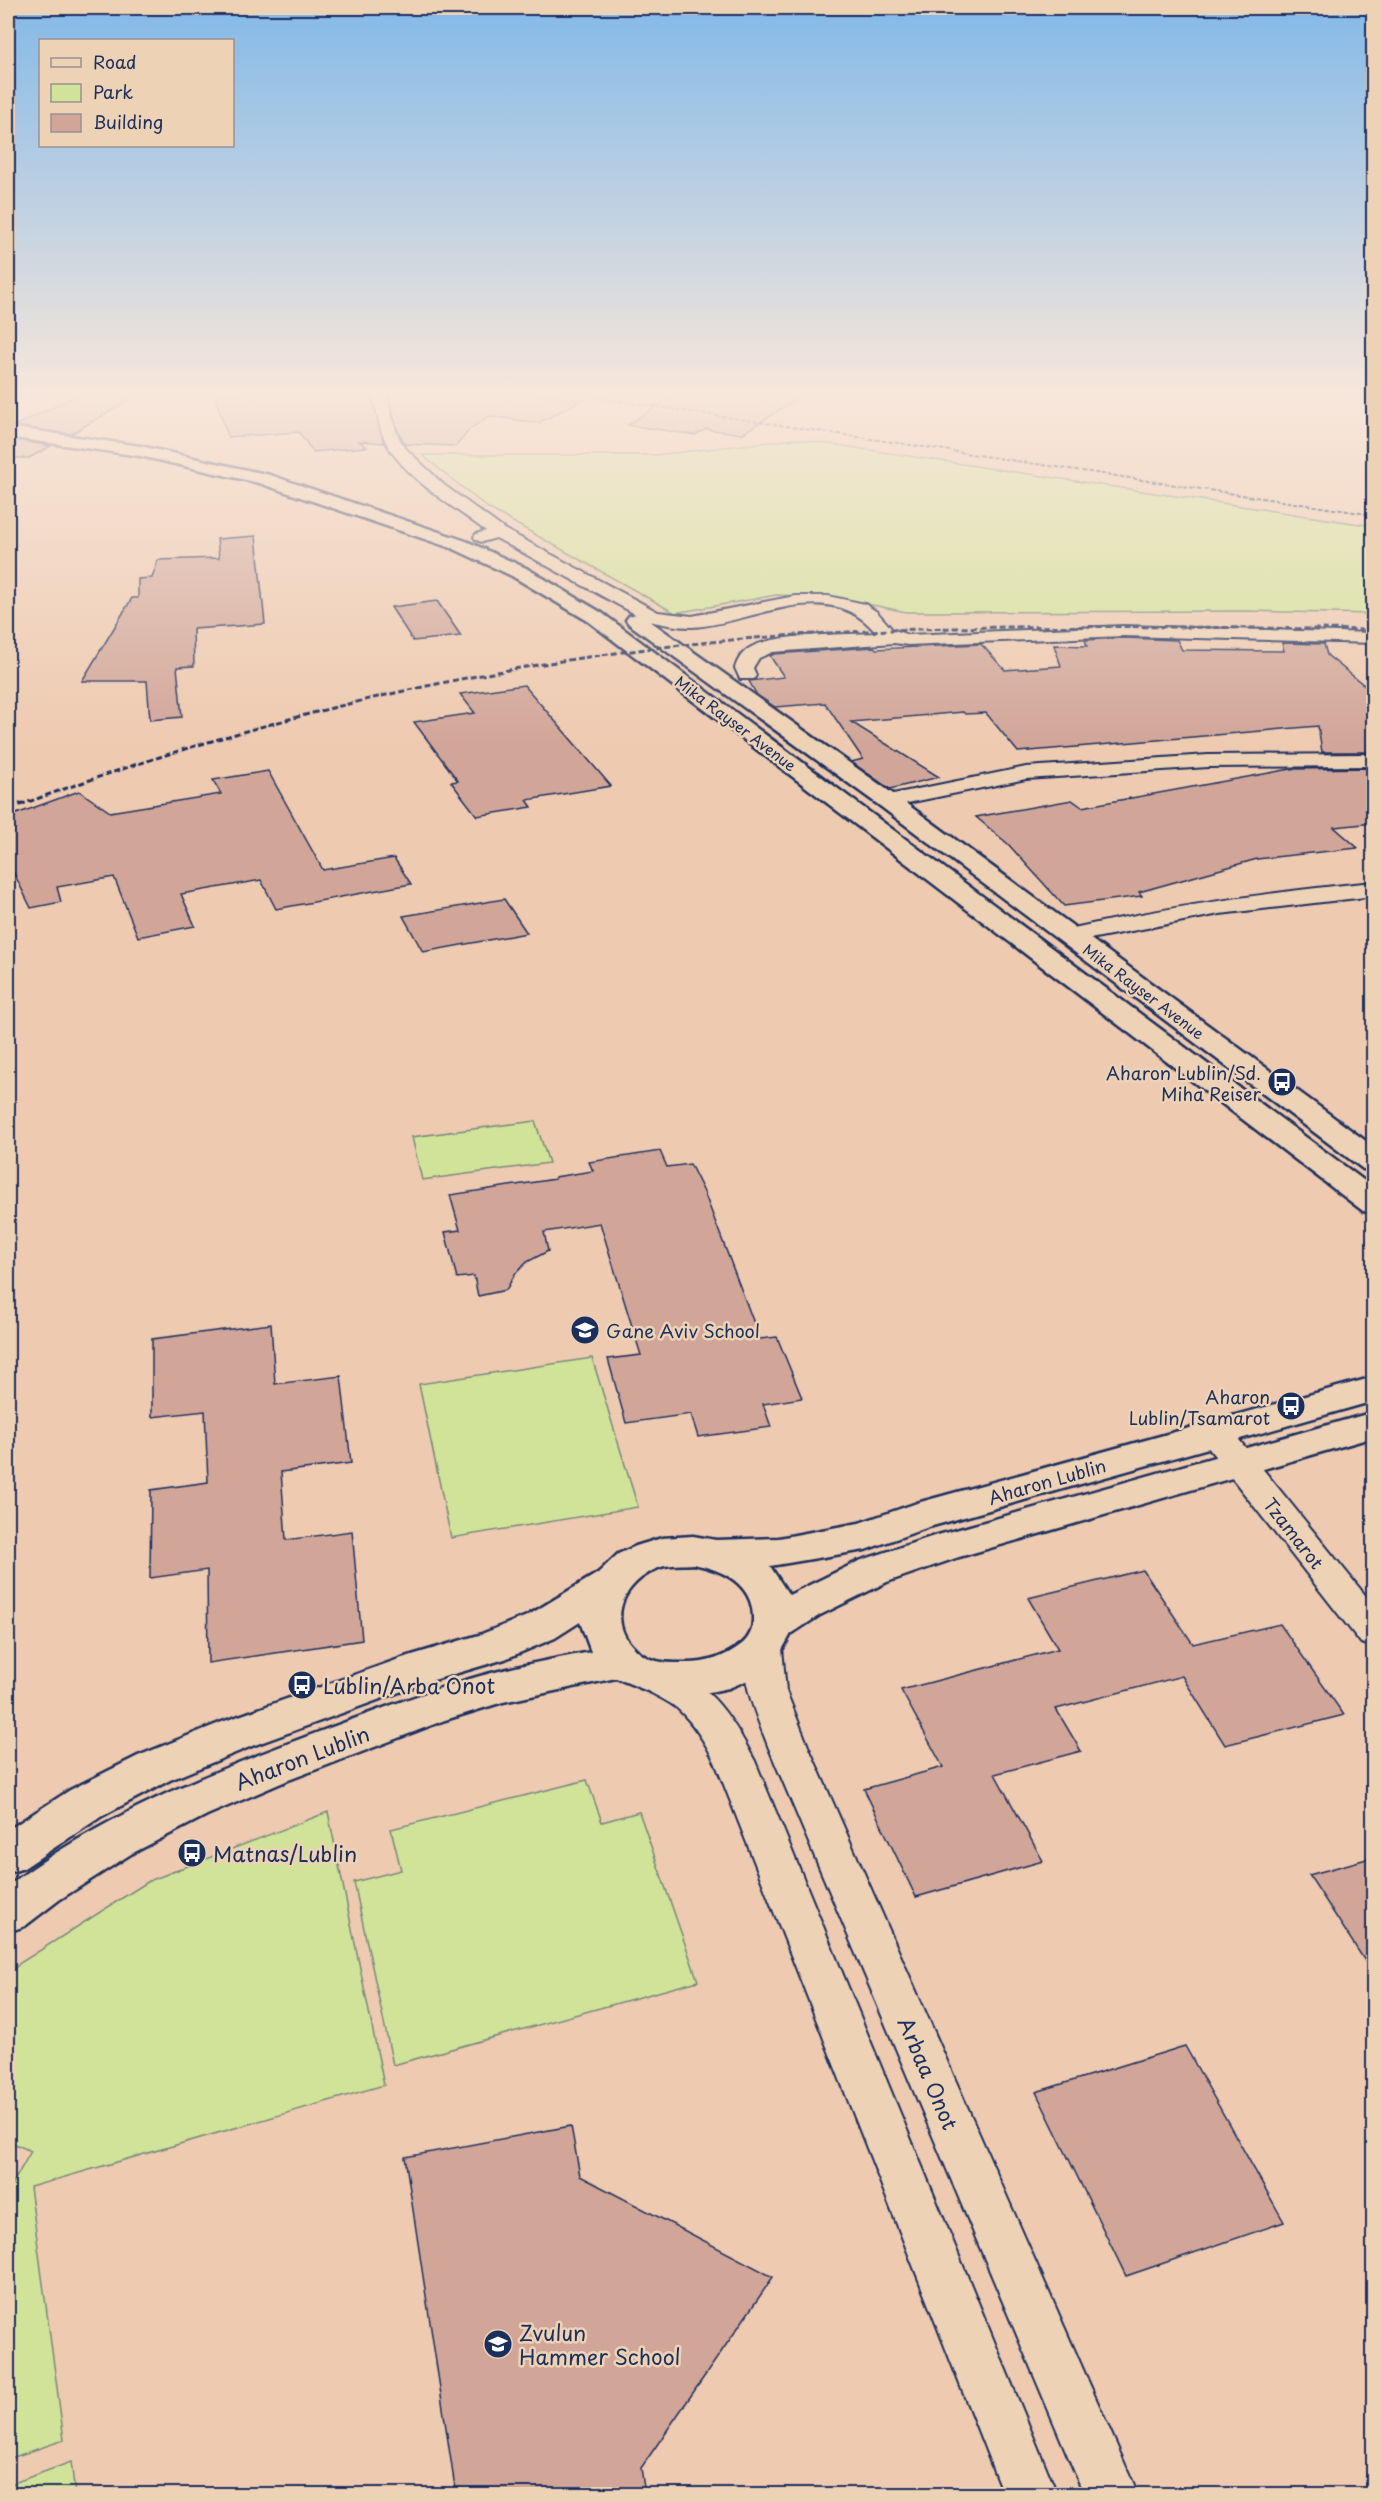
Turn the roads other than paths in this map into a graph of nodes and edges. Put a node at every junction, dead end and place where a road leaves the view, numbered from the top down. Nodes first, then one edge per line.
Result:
1 (355, 510) edge
2 (406, 510) edge
3 (462, 510) edge
4 (490, 534) junction
5 (891, 638) junction
6 (1374, 638) edge
7 (747, 675) dead end
8 (1374, 760) edge
9 (888, 801) junction
10 (1374, 889) edge
11 (1069, 936) junction
12 (1374, 1162) edge
13 (1374, 1204) edge
14 (1374, 1389) edge
15 (1374, 1424) edge
16 (1215, 1433) junction
17 (1239, 1463) junction
18 (718, 1554) junction
19 (609, 1584) junction
20 (1374, 1633) edge
21 (769, 1636) junction
22 (638, 1669) junction
23 (8, 1854) edge
24 (8, 1912) edge
25 (1030, 2494) edge
26 (1111, 2494) edge

1 - 13 street, Mika Rayser Avenue
2 - 4 street, Mika Rayser Avenue
3 - 4 street
4 - 5 street
4 - 9 street, Mika Rayser Avenue
5 - 6 street
5 - 7 street
8 - 9 street
9 - 11 street, Mika Rayser Avenue
10 - 11 street
11 - 12 street, Mika Rayser Avenue
14 - 16 street, Aharon Lublin
15 - 17 street, Aharon Lublin
16 - 17 street, Tzamarot
16 - 18 street, Aharon Lublin
17 - 20 street, Tzamarot
17 - 21 street, Aharon Lublin
18 - 19 street
18 - 21 street
19 - 22 street
19 - 23 street
21 - 22 street
21 - 26 street, Arbaa Onot
22 - 24 street, Aharon Lublin
22 - 25 street

